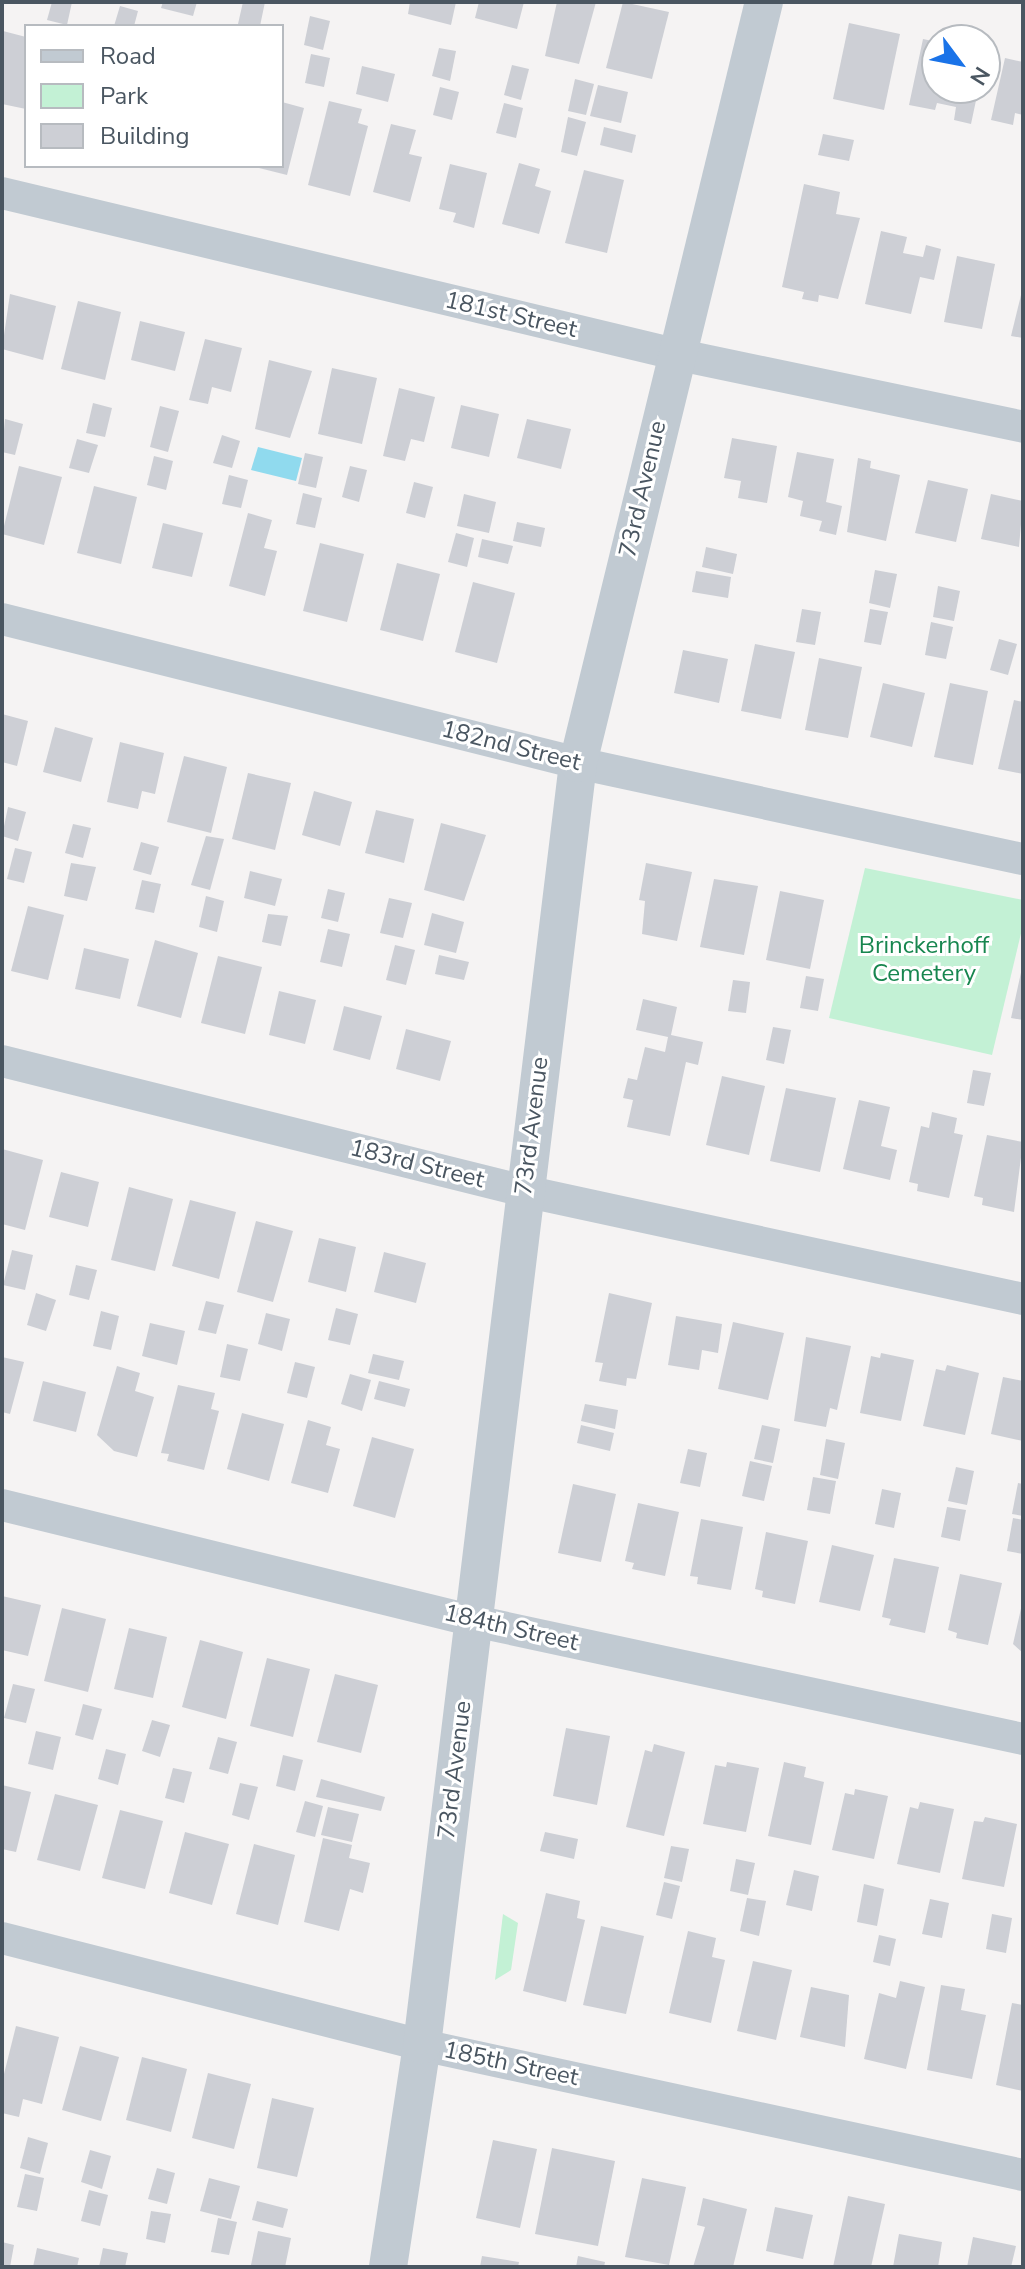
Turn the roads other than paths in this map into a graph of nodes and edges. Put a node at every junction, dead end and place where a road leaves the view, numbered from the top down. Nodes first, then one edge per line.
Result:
1 (764, 2) edge
2 (2, 193) edge
3 (675, 354) junction
4 (1023, 427) edge
5 (2, 619) edge
6 (578, 763) junction
7 (1023, 859) edge
8 (2, 1061) edge
9 (524, 1191) junction
10 (1023, 1299) edge
11 (2, 1505) edge
12 (474, 1621) junction
13 (1023, 1739) edge
14 (2, 1938) edge
15 (422, 2045) junction
16 (1023, 2175) edge
17 (388, 2267) edge

1 - 3 street, 73rd Avenue
2 - 3 street, 181st Street
3 - 4 street, 181st Street
3 - 6 street, 73rd Avenue
5 - 6 street, 182nd Street
6 - 7 street, 182nd Street
6 - 9 street, 73rd Avenue
8 - 9 street, 183rd Street
9 - 10 street, 183rd Street
9 - 12 street, 73rd Avenue
11 - 12 street, 184th Street
12 - 13 street, 184th Street
12 - 15 street, 73rd Avenue
14 - 15 street, 185th Street
15 - 16 street, 185th Street
15 - 17 street, 73rd Avenue

